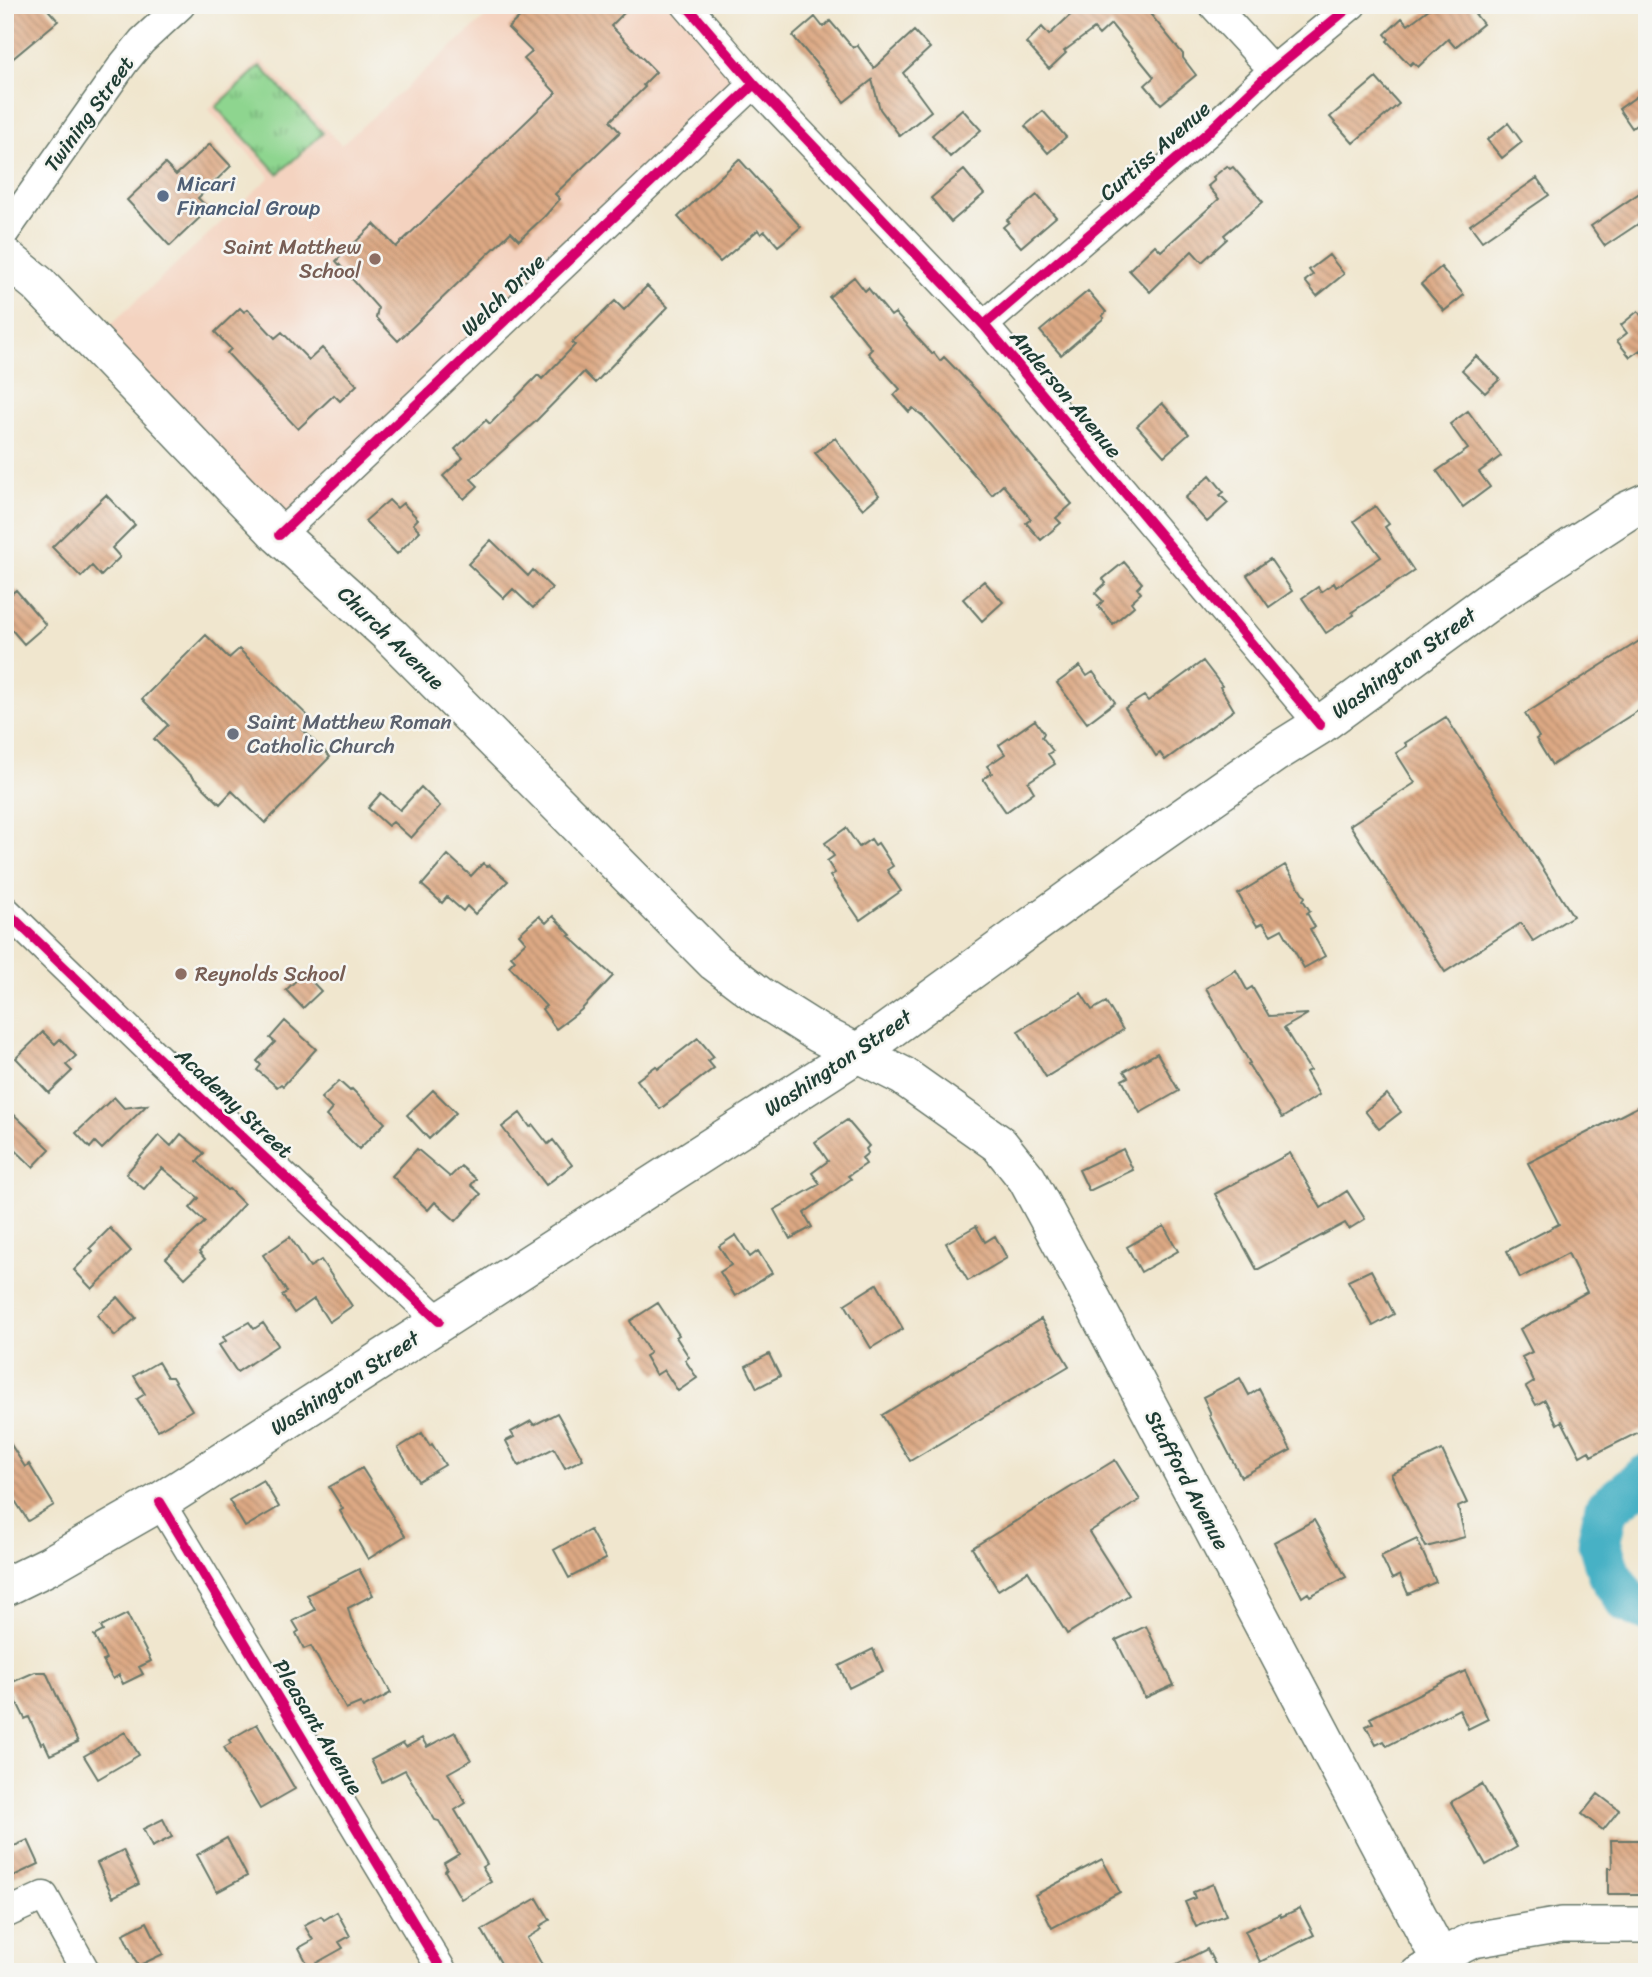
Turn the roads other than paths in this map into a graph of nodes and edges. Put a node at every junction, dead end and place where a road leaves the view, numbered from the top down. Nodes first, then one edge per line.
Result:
1 (181, 5) edge
2 (686, 5) edge
3 (1213, 5) edge
4 (1352, 5) edge
5 (1273, 70) junction
6 (754, 83) junction
7 (5, 232) edge
8 (5, 257) edge
9 (984, 326) junction
10 (1647, 502) edge
11 (279, 535) junction
12 (1320, 725) junction
13 (10, 925) edge
14 (856, 1054) junction
15 (439, 1321) junction
16 (159, 1502) junction
17 (5, 1587) edge
18 (5, 1914) edge
19 (1647, 1926) edge
20 (1434, 1967) edge
21 (86, 1972) edge
22 (443, 1972) edge

1 - 7 street, Twining Street
2 - 6 street, Anderson Avenue
3 - 5 street
4 - 5 street, Curtiss Avenue
5 - 9 street, Curtiss Avenue
6 - 9 street, Anderson Avenue
6 - 11 street, Welch Drive
8 - 11 main road, Church Avenue
9 - 12 street, Anderson Avenue
10 - 12 main road, Washington Street
11 - 14 main road, Church Avenue
12 - 14 main road, Washington Street
13 - 15 street, Academy Street
14 - 15 main road, Washington Street
14 - 20 main road, Stafford Avenue
15 - 16 main road, Washington Street
16 - 17 main road, Washington Street
16 - 22 street, Pleasant Avenue
18 - 21 street
19 - 20 street

